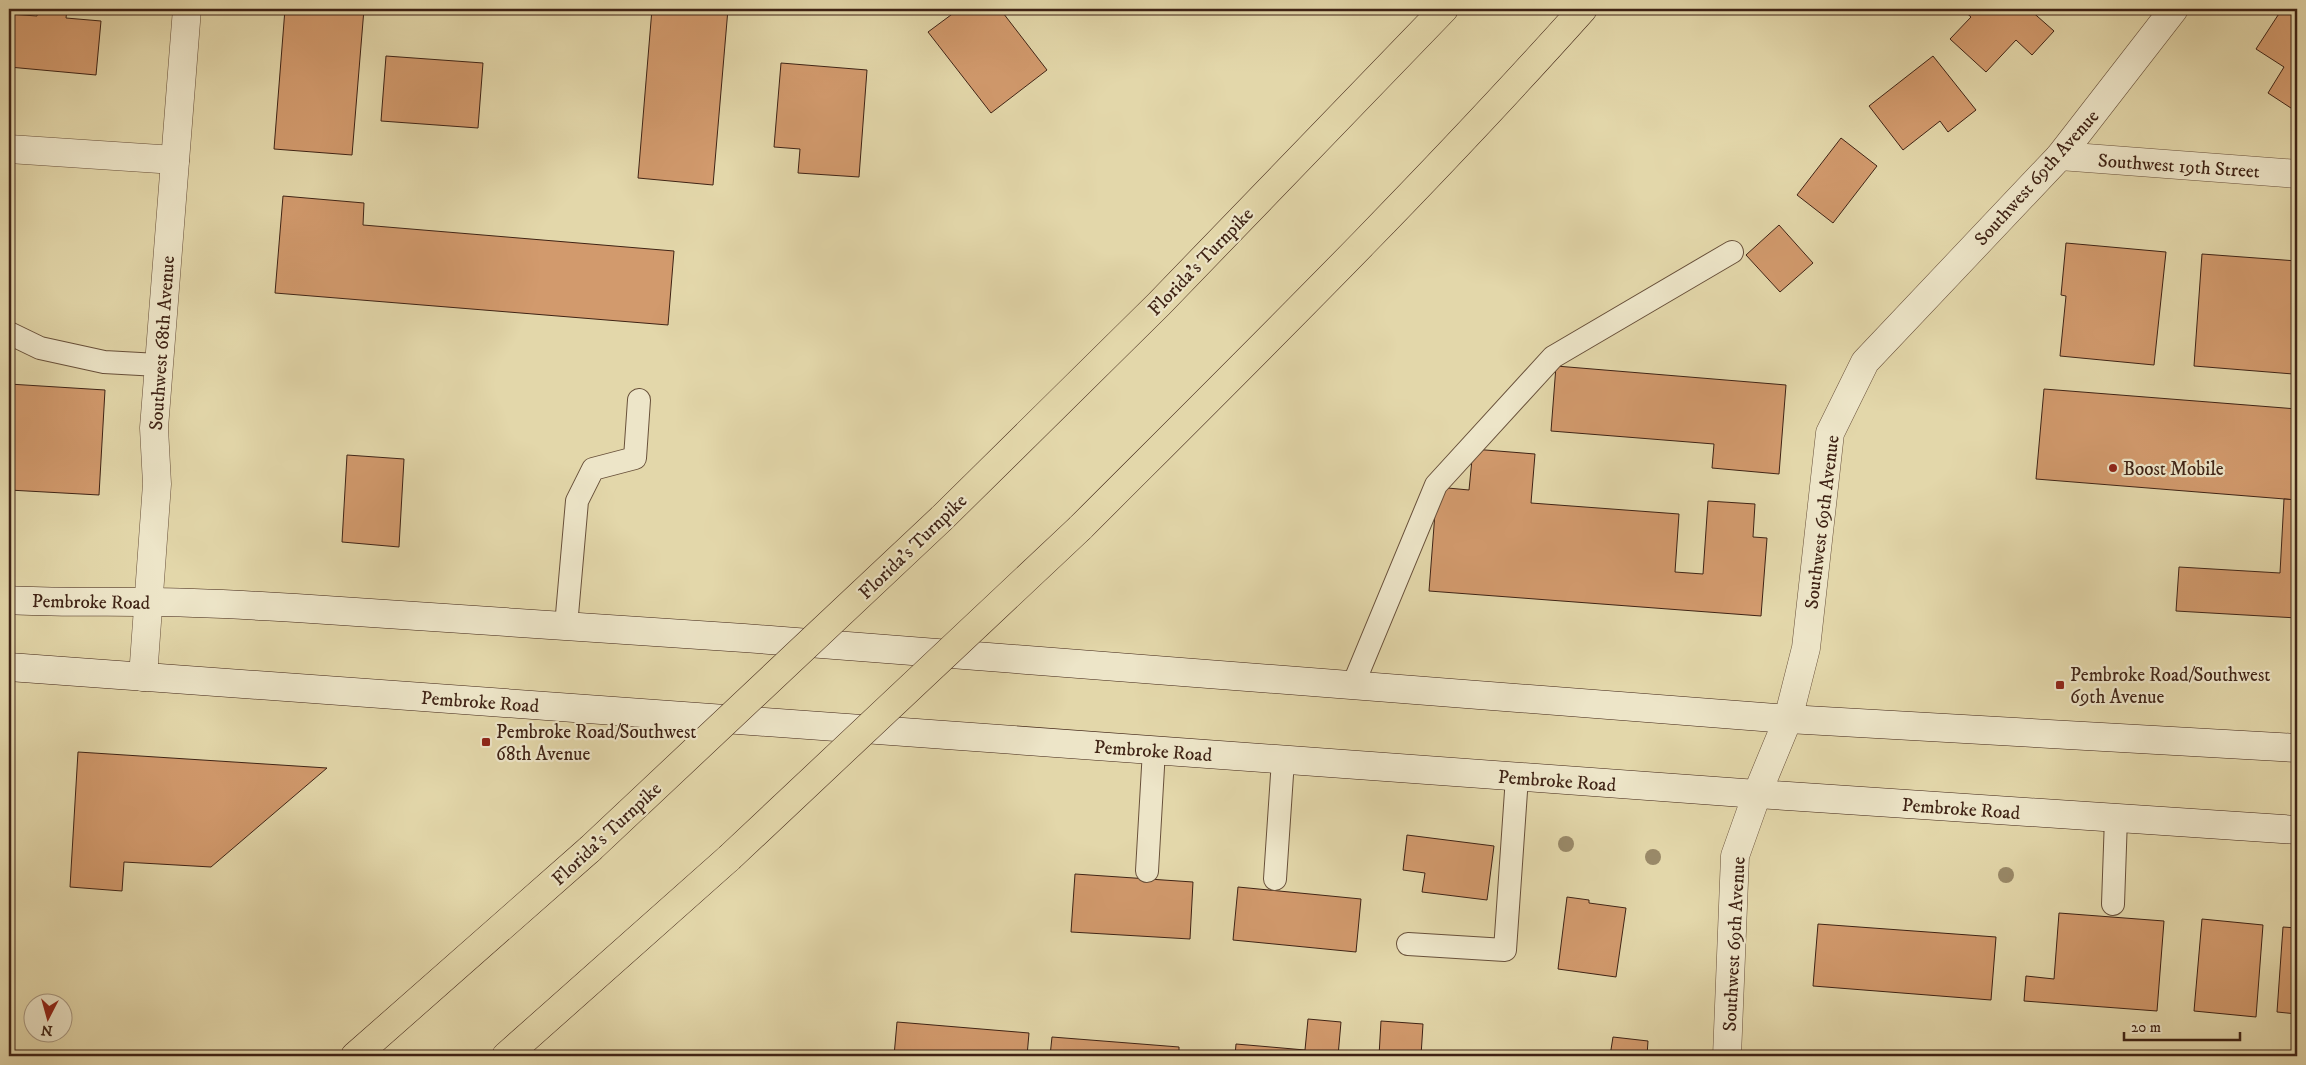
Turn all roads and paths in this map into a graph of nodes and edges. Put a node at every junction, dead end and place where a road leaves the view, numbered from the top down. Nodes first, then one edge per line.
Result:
1 (187, 9) edge
2 (1444, 9) edge
3 (1583, 9) edge
4 (2174, 9) edge
5 (9, 149) edge
6 (2060, 156) junction
7 (175, 160) junction
8 (2297, 174) edge
9 (1732, 252) dead end
10 (9, 333) edge
11 (158, 365) junction
12 (639, 400) dead end
13 (9, 600) edge
14 (147, 602) junction
15 (566, 626) junction
16 (9, 667) edge
17 (143, 677) junction
18 (1353, 685) junction
19 (1788, 719) junction
20 (2297, 748) edge
21 (1154, 750) junction
22 (1283, 760) junction
23 (1517, 777) junction
24 (1757, 794) junction
25 (2116, 818) junction
26 (2297, 830) edge
27 (1147, 871) dead end
28 (1275, 879) dead end
29 (2113, 904) dead end
30 (1408, 944) dead end
31 (355, 1056) edge
32 (506, 1056) edge
33 (1726, 1056) edge

1 - 7 main road, Southwest 68th Avenue
2 - 31 highway, Florida's Turnpike, bridge
3 - 32 highway, bridge
4 - 6 main road, Southwest 69th Avenue
5 - 7 main road
6 - 8 main road, Southwest 19th Street
6 - 19 main road, Southwest 69th Avenue
7 - 11 main road, Southwest 68th Avenue
9 - 18 lane
10 - 11 lane
11 - 14 main road, Southwest 68th Avenue
12 - 15 lane
13 - 14 main road, Pembroke Road
14 - 15 main road, Pembroke Road
14 - 17 main road, Southwest 68th Avenue
15 - 18 main road, Pembroke Road
16 - 17 main road, Pembroke Road
17 - 21 main road, Pembroke Road
18 - 19 main road, Pembroke Road
19 - 20 main road, Pembroke Road
19 - 24 main road, Southwest 69th Avenue
21 - 22 main road, Pembroke Road
21 - 27 lane
22 - 23 main road, Pembroke Road
22 - 28 lane
23 - 24 main road, Pembroke Road
23 - 30 lane
24 - 25 main road, Pembroke Road
24 - 33 main road, Southwest 69th Avenue
25 - 26 main road, Pembroke Road
25 - 29 lane

